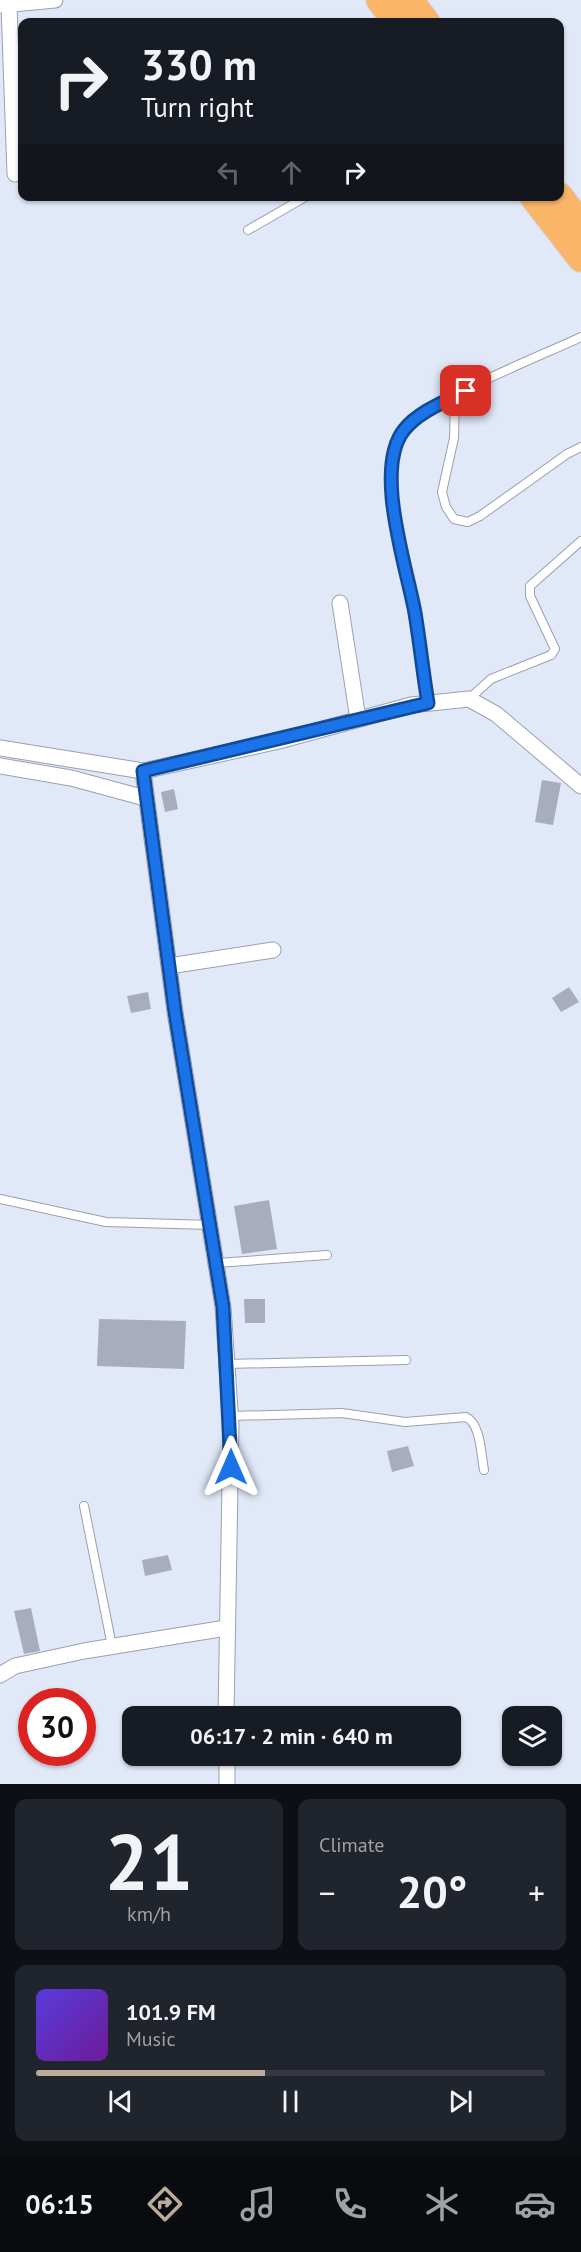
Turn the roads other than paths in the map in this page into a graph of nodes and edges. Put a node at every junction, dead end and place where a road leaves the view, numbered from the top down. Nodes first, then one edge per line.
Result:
1 (55, 0) edge
2 (380, 0) edge
3 (409, 0) edge
4 (5, 5) edge
5 (394, 18) edge
6 (423, 18) edge
7 (15, 174) dead end
8 (298, 201) edge
9 (537, 201) edge
10 (563, 201) edge
11 (581, 225) edge
12 (248, 230) dead end
13 (581, 258) edge
14 (581, 337) edge
15 (455, 397) junction
16 (581, 447) edge
17 (581, 541) edge
18 (340, 603) dead end
19 (469, 699) junction
20 (428, 703) junction
21 (358, 719) junction
22 (0, 748) edge
23 (0, 766) edge
24 (143, 783) junction
25 (581, 786) edge
26 (273, 950) dead end
27 (169, 966) junction
28 (0, 1199) edge
29 (211, 1225) junction
30 (327, 1255) dead end
31 (217, 1263) junction
32 (406, 1360) dead end
33 (227, 1364) junction
34 (231, 1416) junction
35 (484, 1470) dead end
36 (84, 1506) dead end
37 (226, 1628) junction
38 (112, 1646) junction
39 (0, 1675) edge
40 (226, 1706) edge
41 (227, 1766) edge
42 (227, 1784) edge

1 - 4 street
2 - 5 highway
3 - 6 highway
4 - 7 street
8 - 12 lane
9 - 13 highway
10 - 11 highway
14 - 15 lane
15 - 16 lane
15 - 20 lane
17 - 19 lane
18 - 21 street
19 - 20 street
19 - 25 street
20 - 21 street
21 - 24 street
22 - 24 street
23 - 24 street
24 - 27 street
26 - 27 street
27 - 29 street
28 - 29 lane
29 - 31 street
30 - 31 lane
31 - 33 street
32 - 33 lane
33 - 34 street
34 - 35 lane
34 - 37 street
36 - 38 lane
37 - 38 street
37 - 40 street
38 - 39 street
41 - 42 street

